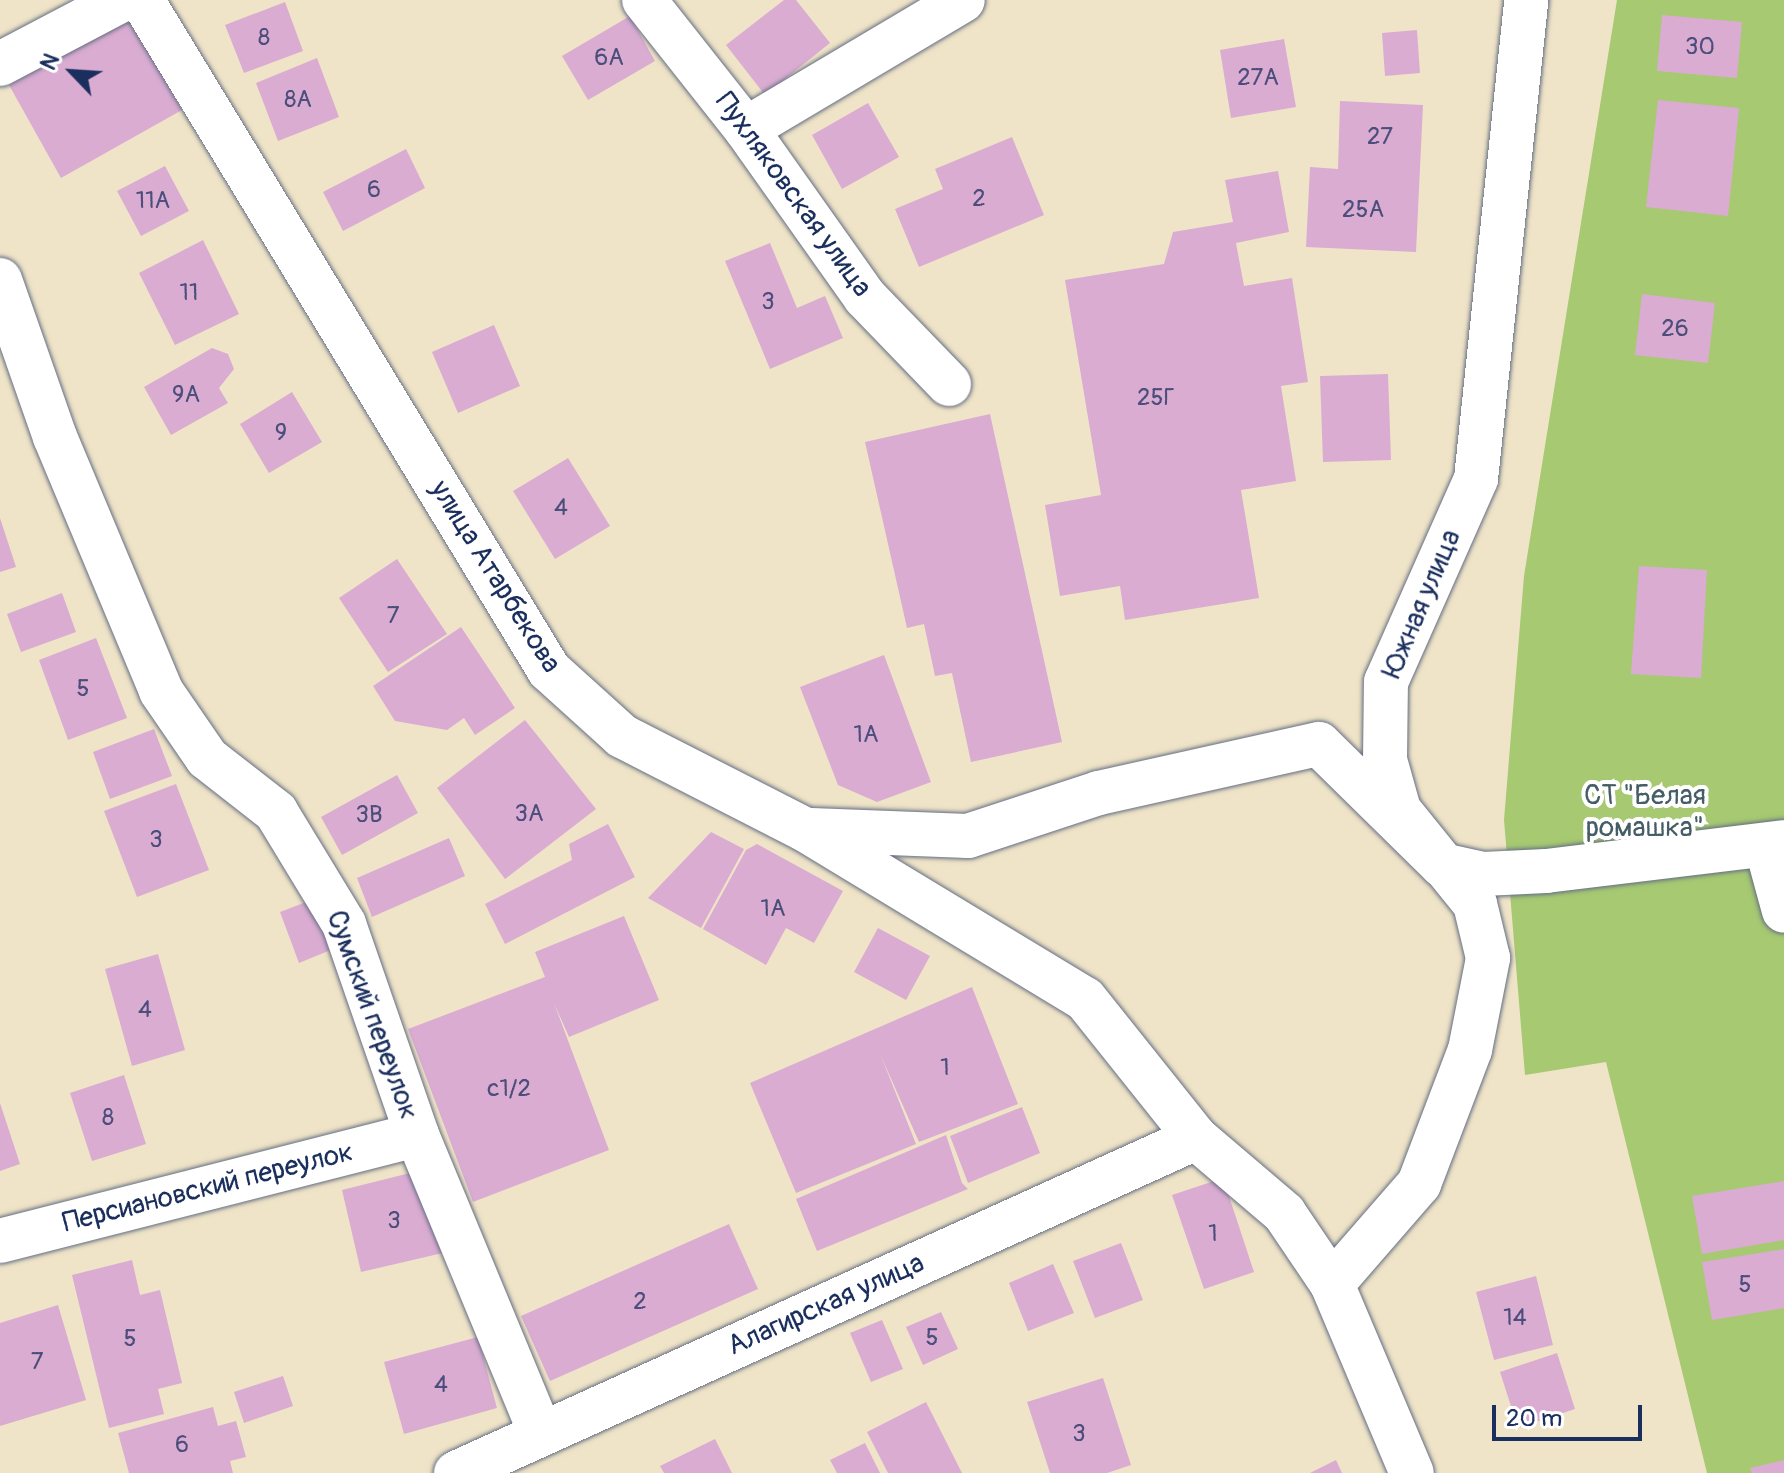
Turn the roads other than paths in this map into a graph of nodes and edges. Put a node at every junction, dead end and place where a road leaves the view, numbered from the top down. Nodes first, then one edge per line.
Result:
1 (122, 0) edge
2 (142, 0) edge
3 (644, 0) edge
4 (963, 0) edge
5 (1526, 0) edge
6 (0, 64) edge
7 (746, 129) junction
8 (0, 280) edge
9 (949, 384) dead end
10 (804, 829) junction
11 (1775, 843) edge
12 (1442, 865) junction
13 (1784, 911) edge
14 (417, 1135) junction
15 (1196, 1138) junction
16 (0, 1241) edge
17 (1332, 1284) junction
18 (541, 1434) junction
19 (456, 1473) edge
20 (1412, 1473) edge

1 - 6 street
2 - 10 street, улица Атарбекова
3 - 7 street, Пухляковская улица
4 - 7 street
5 - 12 street, Южная улица
7 - 9 street, Пухляковская улица
8 - 14 street, Сумский переулок
10 - 12 street
10 - 15 street, улица Атарбекова
11 - 12 street
11 - 13 street
12 - 17 street, Южная улица
14 - 16 street, Персиановский переулок
14 - 18 street, Сумский переулок
15 - 17 street
15 - 18 street, Алагирская улица
17 - 20 street
18 - 19 street, Алагирская улица

